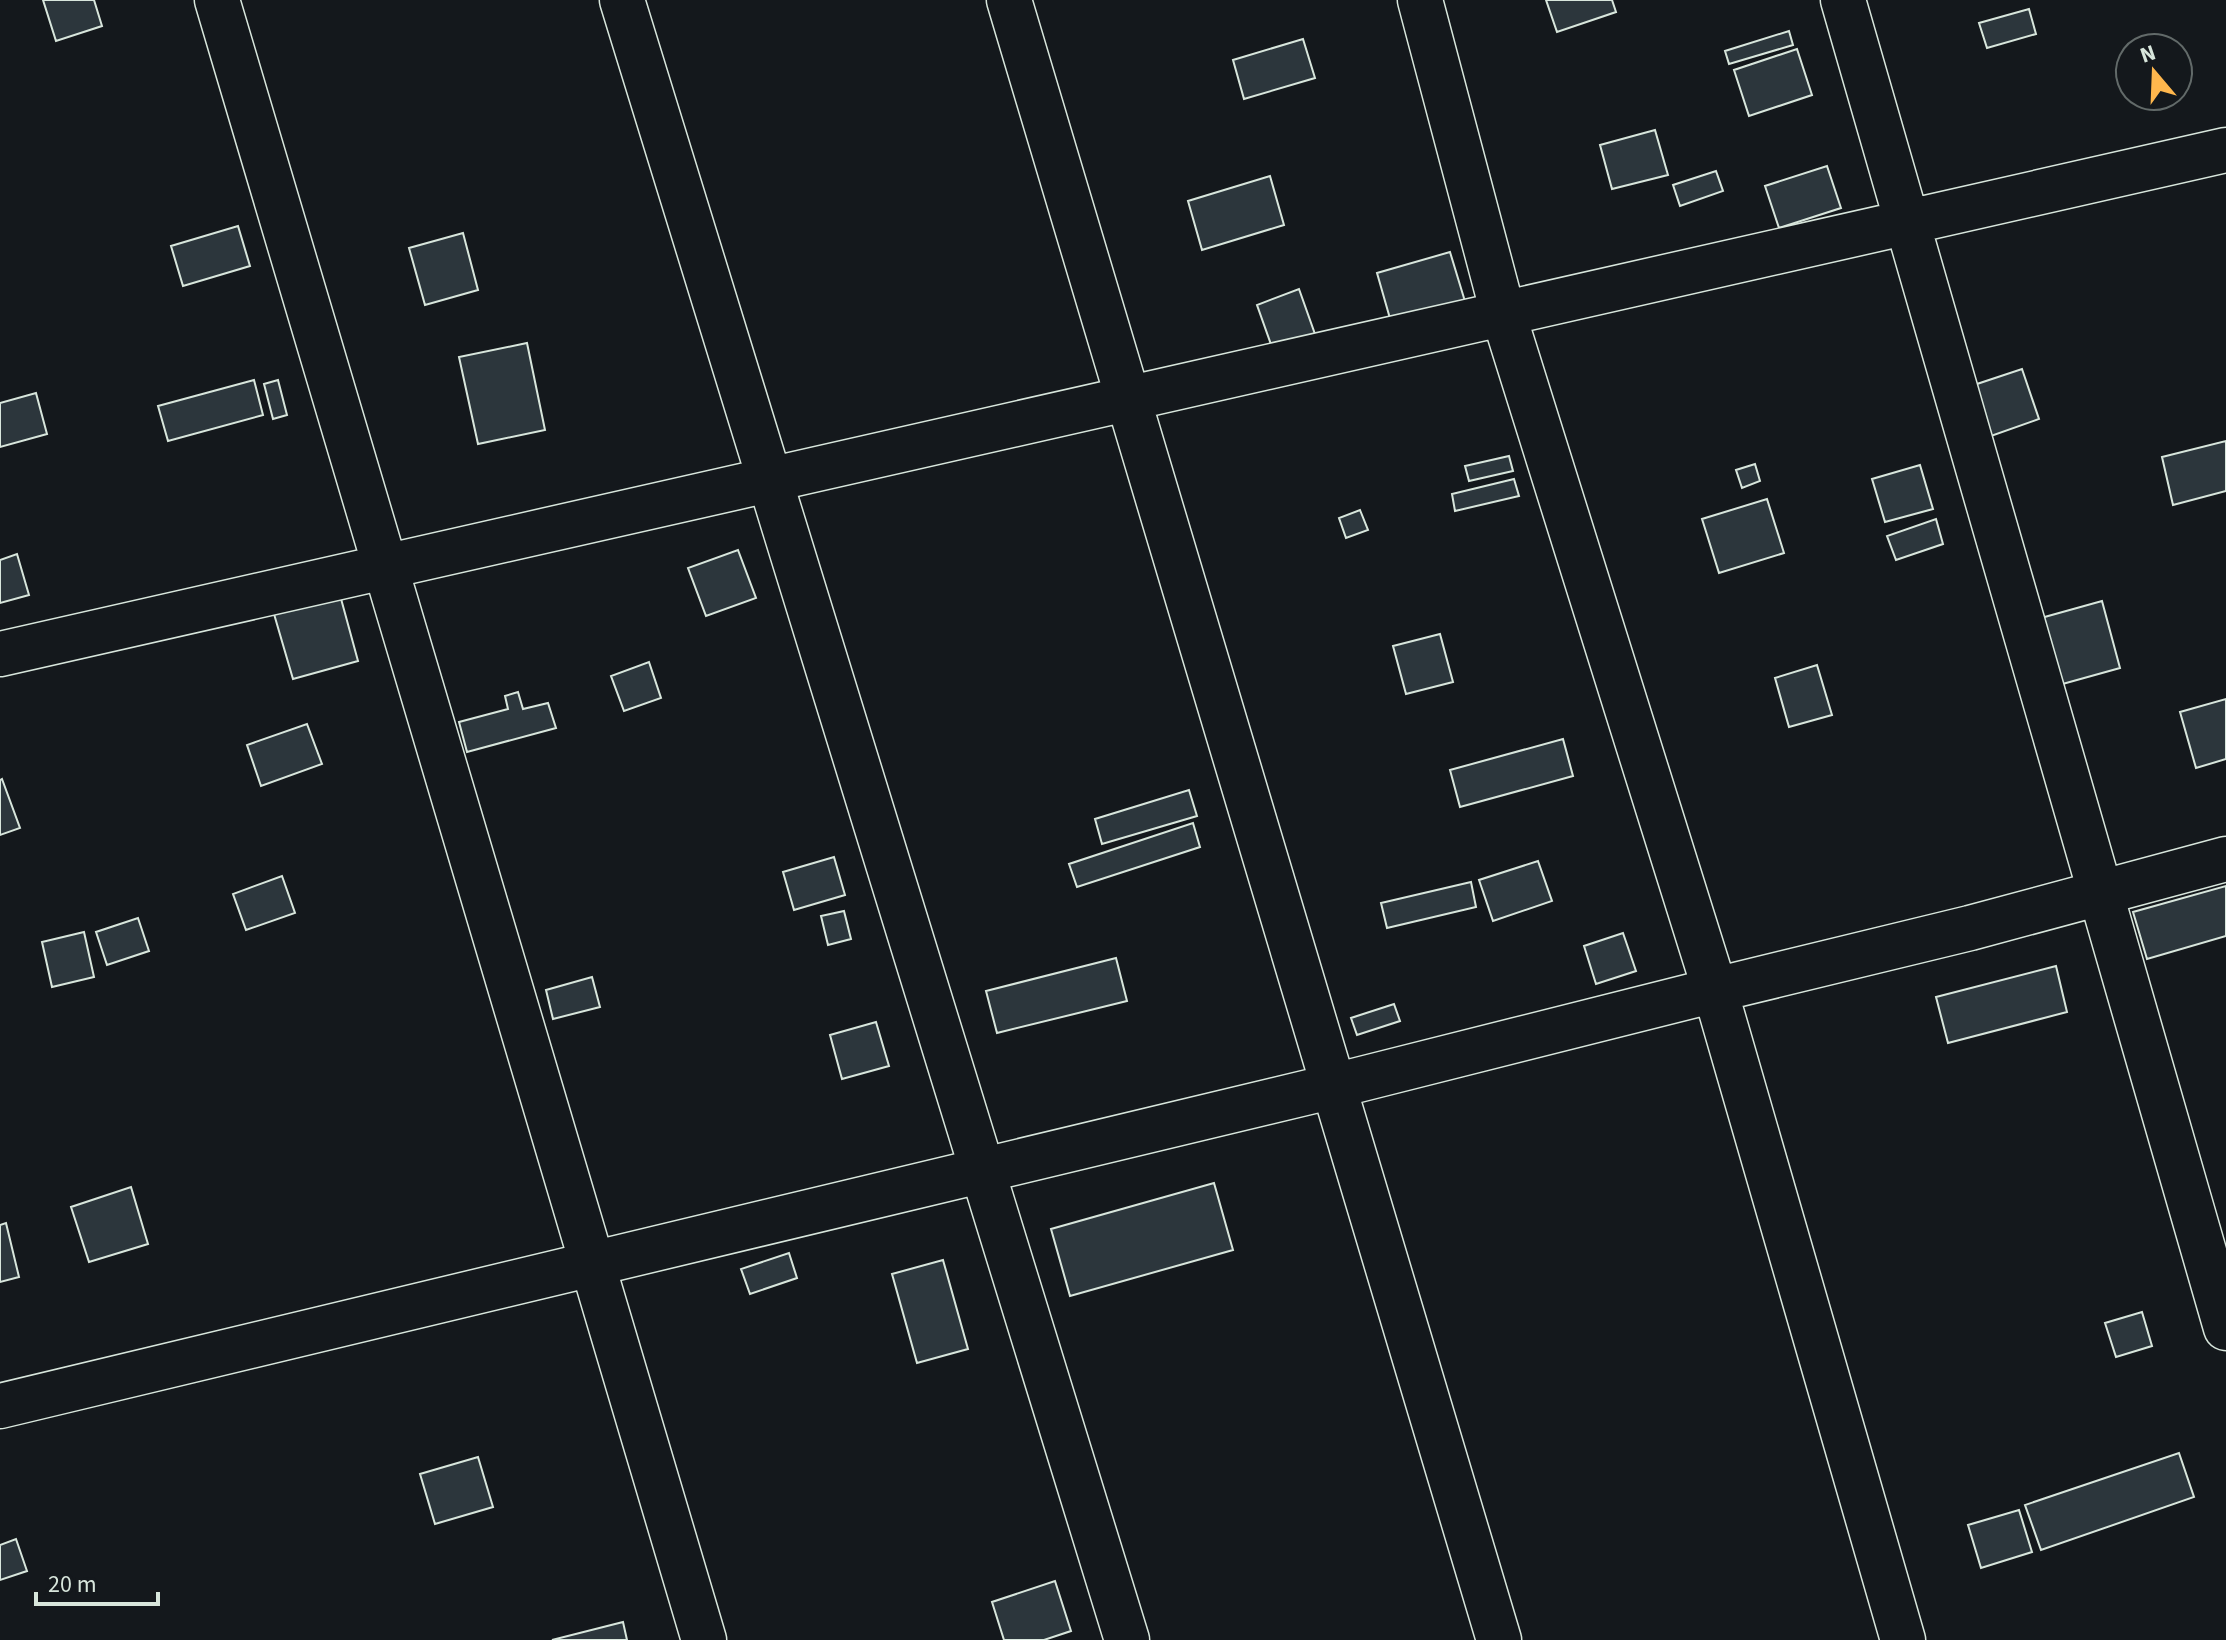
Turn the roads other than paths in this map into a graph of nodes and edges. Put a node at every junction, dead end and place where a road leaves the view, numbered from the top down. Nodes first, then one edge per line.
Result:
1 (217, 0) edge
2 (622, 0) edge
3 (1009, 0) edge
4 (1420, 0) edge
5 (1843, 0) edge
6 (2226, 150) edge
7 (1907, 221) junction
8 (1503, 313) junction
9 (1129, 399) junction
10 (770, 480) junction
11 (386, 567) junction
12 (0, 654) edge
13 (2226, 859) edge
14 (2101, 892) junction
15 (1715, 990) junction
16 (1334, 1086) junction
17 (982, 1170) junction
18 (593, 1264) junction
19 (2226, 1328) edge
20 (0, 1406) edge
21 (704, 1640) edge
22 (1127, 1640) edge
23 (1499, 1640) edge
24 (1903, 1640) edge

1 - 11 street
2 - 10 street
3 - 9 street
4 - 8 street
5 - 7 street
6 - 7 street
7 - 8 street
7 - 14 street
8 - 9 street
8 - 15 street
9 - 10 street
9 - 16 street
10 - 11 street
10 - 17 street
11 - 12 street
11 - 18 street
13 - 14 street
14 - 15 street
14 - 19 street
15 - 16 street
15 - 24 street
16 - 17 street
16 - 23 street
17 - 18 street
17 - 22 street
18 - 20 street
18 - 21 street

